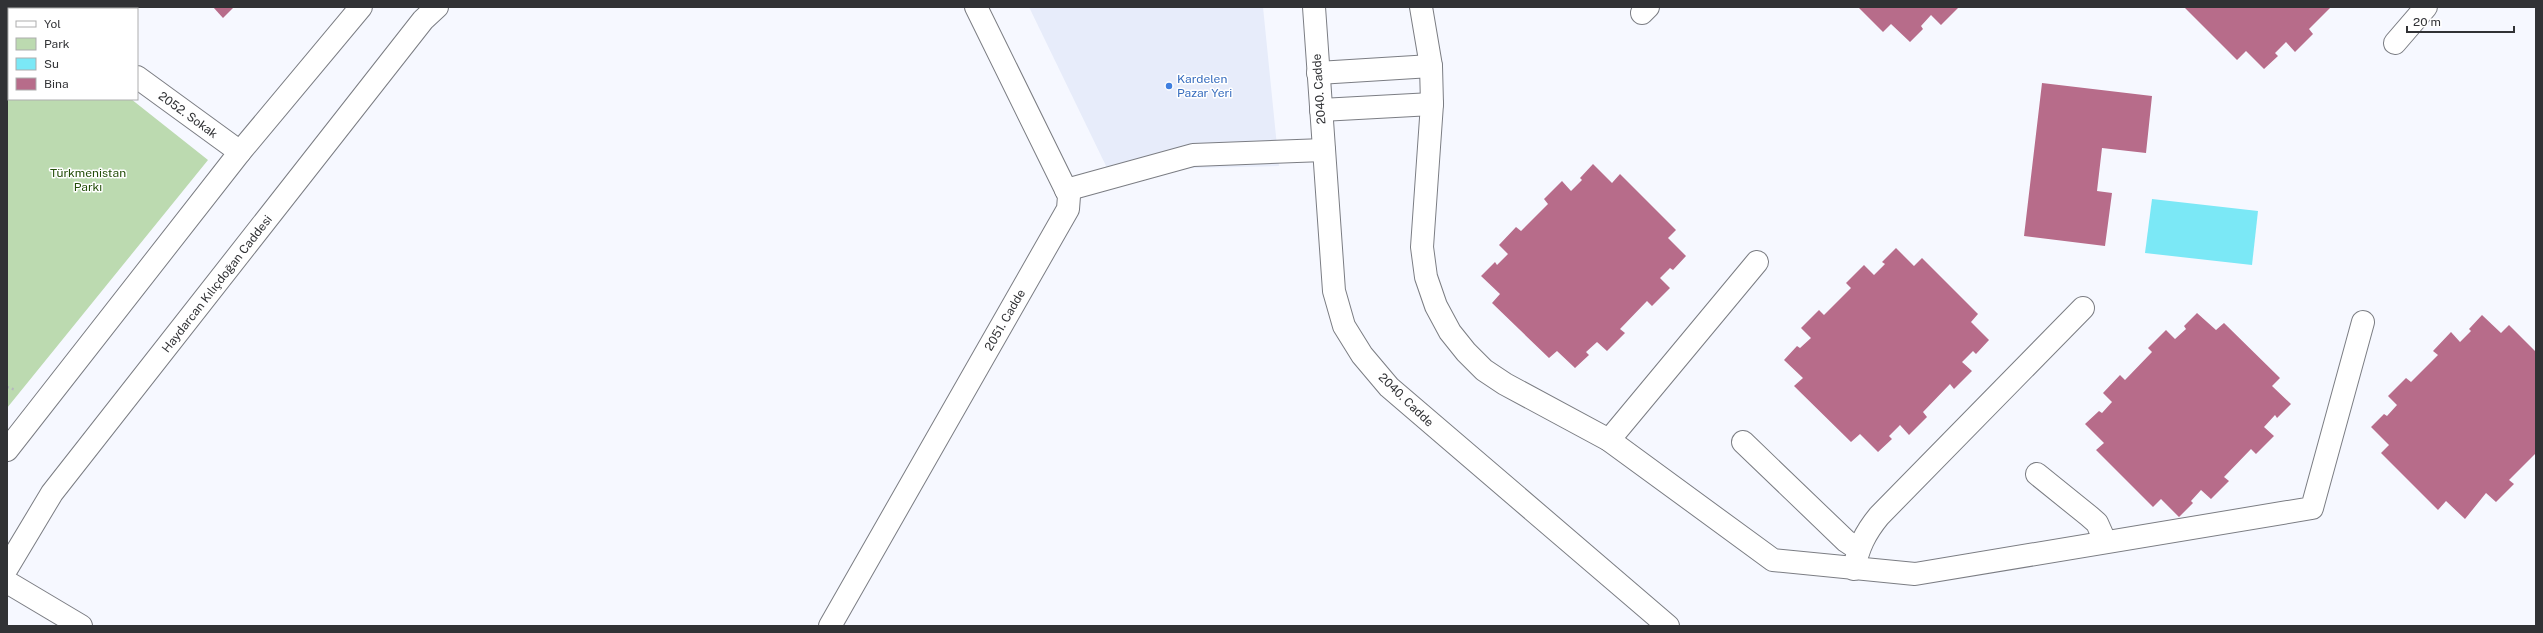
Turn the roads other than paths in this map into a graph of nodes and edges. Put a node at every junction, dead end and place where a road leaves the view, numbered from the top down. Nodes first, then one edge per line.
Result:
1 (360, 7) edge
2 (437, 7) edge
3 (976, 7) edge
4 (1314, 7) edge
5 (1421, 7) edge
6 (2426, 7) edge
7 (2395, 43) dead end
8 (1431, 66) junction
9 (1318, 73) junction
10 (138, 78) edge
11 (1432, 104) junction
12 (1321, 110) junction
13 (1324, 150) junction
14 (240, 152) junction
15 (1066, 190) junction
16 (1757, 262) dead end
17 (2084, 308) dead end
18 (2363, 322) dead end
19 (1609, 440) junction
20 (1743, 442) dead end
21 (7, 450) edge
22 (2037, 474) dead end
23 (2104, 541) junction
24 (1856, 559) junction
25 (7, 568) edge
26 (7, 582) edge
27 (81, 626) edge
28 (830, 626) edge
29 (1668, 626) edge

1 - 14 street
2 - 25 street, Haydarcan Kılıçdoğan Caddesi
3 - 15 street, 2051. Cadde
4 - 9 street, 2040. Cadde
5 - 8 street
6 - 7 street
8 - 9 street
8 - 11 street
9 - 12 street, 2040. Cadde
10 - 14 street, 2052. Sokak
11 - 12 street
11 - 19 street
12 - 13 street, 2040. Cadde
13 - 15 street
13 - 29 street, 2040. Cadde
14 - 21 street
15 - 28 street, 2051. Cadde
16 - 19 street
17 - 24 street
18 - 23 street
19 - 24 street
20 - 24 street
22 - 23 street
23 - 24 street
26 - 27 street

